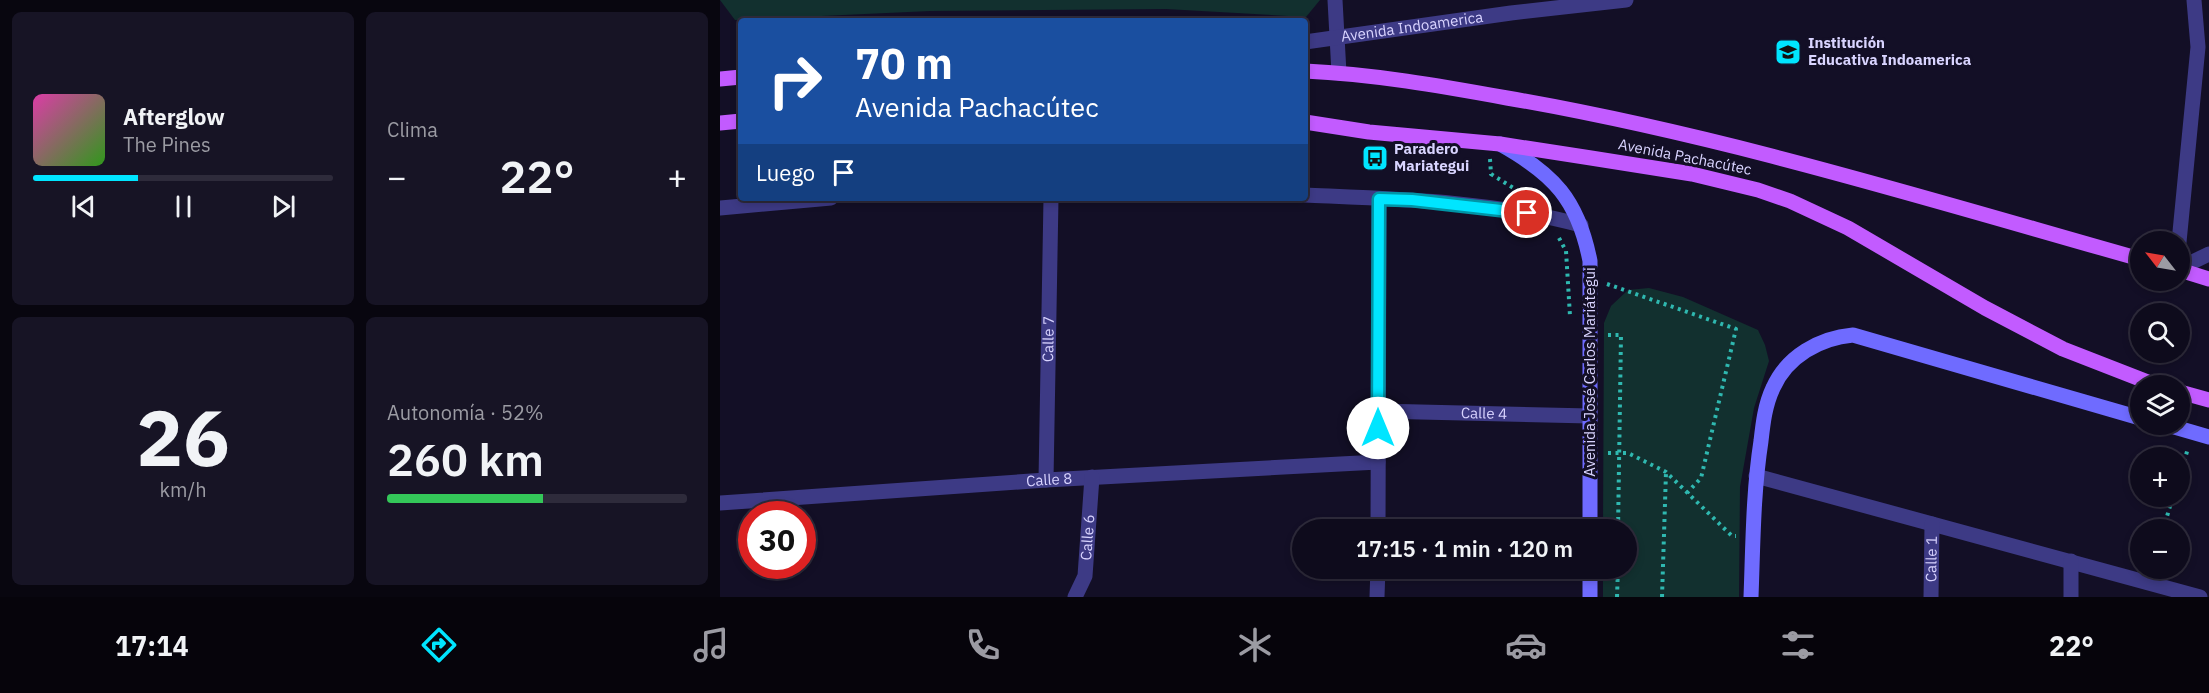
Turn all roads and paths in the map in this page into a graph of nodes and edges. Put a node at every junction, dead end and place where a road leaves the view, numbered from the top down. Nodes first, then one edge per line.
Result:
1 (1335, 0) edge
2 (1626, 0) edge
3 (2194, 0) edge
4 (1510, 6) edge
5 (1337, 36) junction
6 (1308, 41) edge
7 (1308, 71) edge
8 (1339, 73) junction
9 (738, 77) edge
10 (720, 79) edge
11 (738, 121) edge
12 (1308, 122) edge
13 (720, 123) edge
14 (1500, 144) junction
15 (1308, 195) edge
16 (1379, 199) junction
17 (798, 201) edge
18 (1050, 201) edge
19 (720, 208) edge
20 (1581, 225) junction
21 (2180, 231) edge
22 (2209, 254) edge
23 (2130, 256) edge
24 (2190, 264) edge
25 (2190, 272) edge
26 (1590, 278) junction
27 (2209, 279) edge
28 (2130, 375) edge
29 (2190, 395) edge
30 (2209, 400) edge
31 (1378, 411) junction
32 (2130, 415) edge
33 (1590, 416) junction
34 (2190, 432) edge
35 (2193, 433) junction
36 (2209, 438) edge
37 (2189, 447) edge
38 (1589, 454) junction
39 (1378, 462) junction
40 (1666, 472) junction
41 (1756, 476) junction
42 (1092, 477) junction
43 (1046, 480) junction
44 (1687, 493) junction
45 (720, 503) edge
46 (1378, 519) edge
47 (1590, 519) edge
48 (1932, 524) junction
49 (1753, 537) junction
50 (2071, 561) junction
51 (1378, 579) edge
52 (1590, 579) edge
53 (1618, 579) edge
54 (1661, 596) edge
55 (1075, 597) edge
56 (1377, 597) edge
57 (1590, 597) edge
58 (1617, 597) edge
59 (1751, 597) edge
60 (1931, 597) edge
61 (2071, 597) edge
62 (2200, 597) edge

1 - 5 street
2 - 4 street, Avenida Indoamerica
3 - 21 street
4 - 5 street, Avenida Indoamerica
5 - 6 street, Avenida Indoamerica
5 - 8 street
7 - 8 main road, Avenida Pachacútec
8 - 23 main road, Avenida Pachacútec
9 - 10 main road
11 - 13 main road
12 - 14 main road, Avenida Pachacútec
14 - 20 street, Avenida José Carlos Mariátegui
14 - 28 main road, Avenida Pachacútec
15 - 16 street
16 - 20 street
16 - 31 street
17 - 19 street
18 - 43 street, Calle 7
20 - 26 street, Avenida José Carlos Mariátegui
22 - 24 street
25 - 27 main road
26 - 33 street, Avenida José Carlos Mariátegui
26 - 44 path
29 - 30 main road
31 - 33 street, Calle 4
31 - 39 street
32 - 41 street
33 - 38 street, Avenida José Carlos Mariátegui
34 - 35 street
35 - 36 street
35 - 37 path
38 - 40 path
38 - 47 street, Avenida José Carlos Mariátegui
39 - 42 street, Calle 8
39 - 46 street
40 - 44 path
40 - 54 path
41 - 48 street
41 - 49 street
42 - 43 street, Calle 8
42 - 55 street, Calle 6
43 - 45 street, Calle 8
44 - 49 path
48 - 50 street
48 - 60 street, Calle 1
49 - 59 street
50 - 61 street
50 - 62 street
51 - 56 street
52 - 57 street
53 - 58 path

